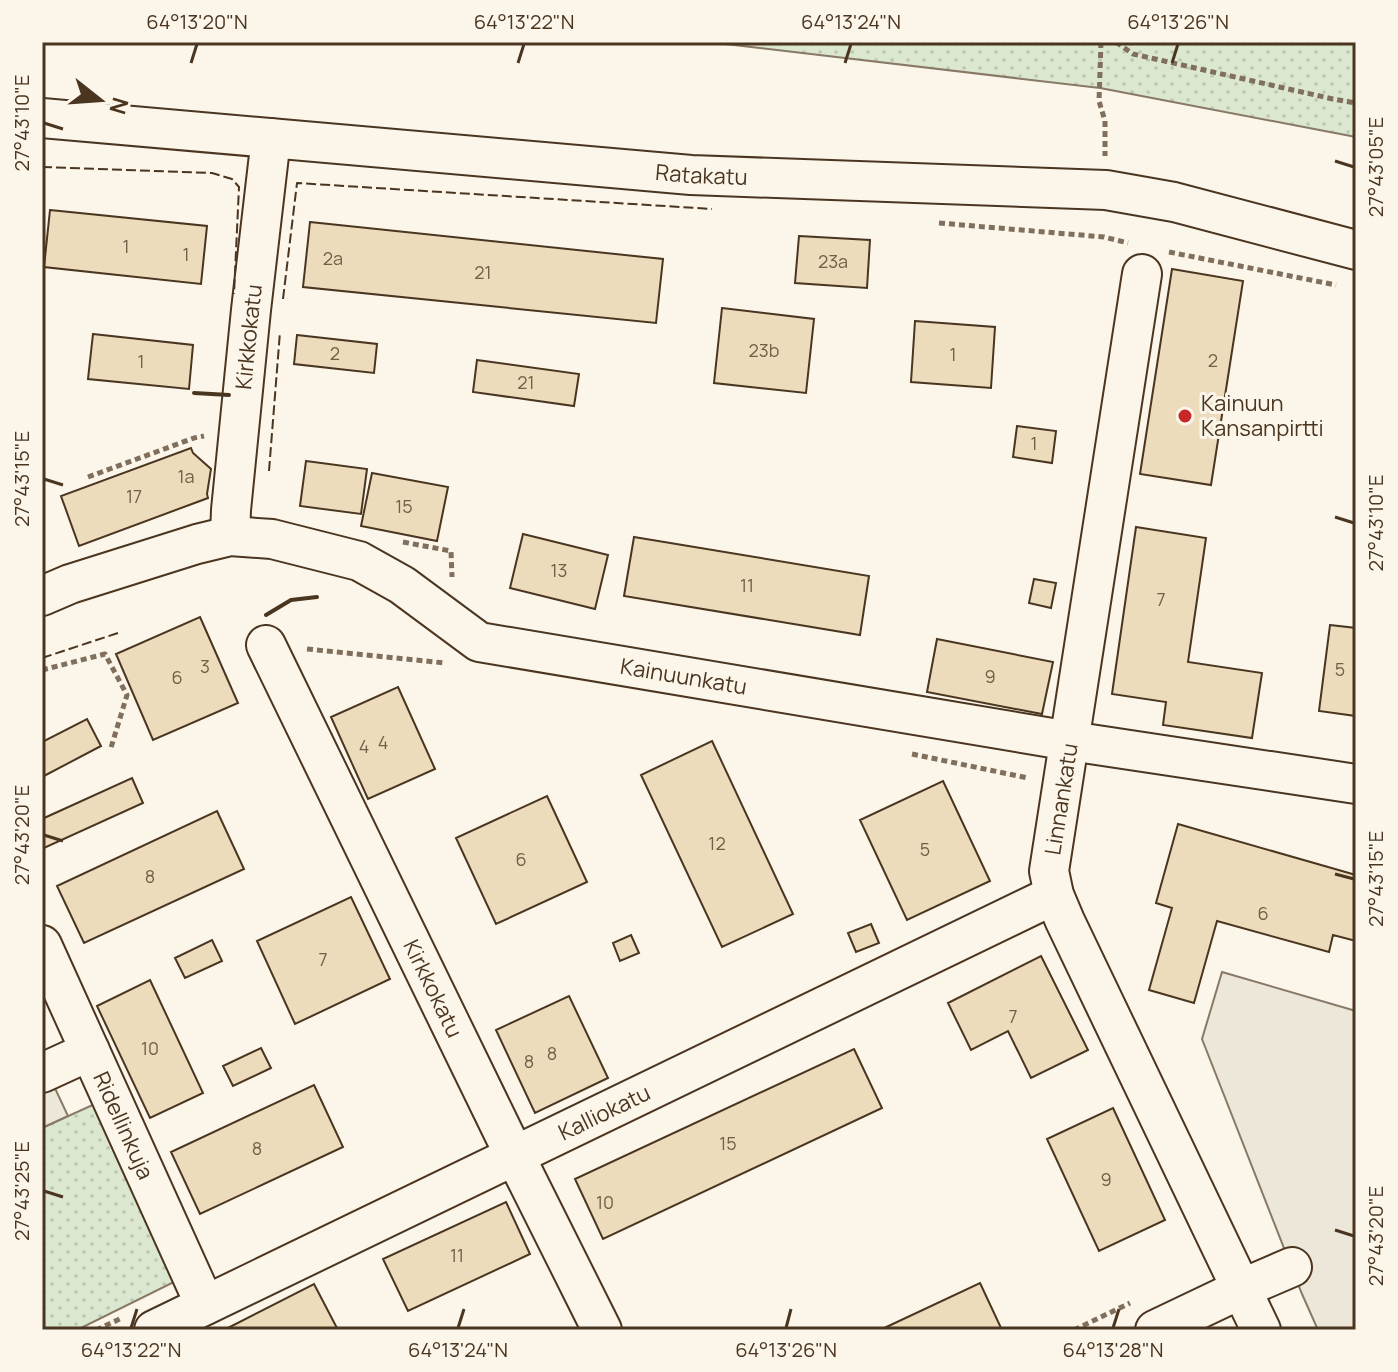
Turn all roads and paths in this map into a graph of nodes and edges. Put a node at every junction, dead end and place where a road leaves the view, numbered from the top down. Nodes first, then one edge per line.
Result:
1 (1101, 42) edge
2 (1116, 42) edge
3 (1356, 103) edge
4 (42, 118) edge
5 (1105, 121) dead end
6 (271, 138) junction
7 (1356, 250) edge
8 (1142, 274) dead end
9 (207, 436) dead end
10 (88, 477) dead end
11 (230, 536) junction
12 (42, 596) edge
13 (266, 645) joint
14 (453, 664) dead end
15 (42, 670) edge
16 (1070, 741) junction
17 (110, 751) dead end
18 (911, 754) dead end
19 (1033, 779) dead end
20 (1356, 784) edge
21 (1054, 895) junction
22 (42, 945) edge
23 (90, 1051) junction
24 (42, 1073) edge
25 (515, 1155) junction
26 (1292, 1267) dead end
27 (1241, 1289) junction
28 (205, 1305) junction
29 (154, 1330) edge
30 (602, 1330) edge
31 (1155, 1330) edge
32 (1261, 1330) edge

1 - 5 path
2 - 3 path
4 - 6 street, Ratakatu
6 - 7 street, Ratakatu
6 - 11 street, Kirkkokatu
8 - 16 street, Linnankatu
9 - 10 path
11 - 12 street, Kainuunkatu
11 - 16 street, Kainuunkatu
13 - 14 path
13 - 25 street, Kirkkokatu
15 - 17 path
16 - 20 street, Kainuunkatu
16 - 21 street, Linnankatu
18 - 19 path
21 - 25 street, Kalliokatu
21 - 27 street, Linnankatu
22 - 23 street, Ridellinkuja
23 - 24 street
23 - 28 street, Ridellinkuja
25 - 28 street, Kalliokatu
25 - 30 street, Kirkkokatu
26 - 27 street
27 - 31 street
27 - 32 street, Linnankatu
28 - 29 street, Kalliokatu

